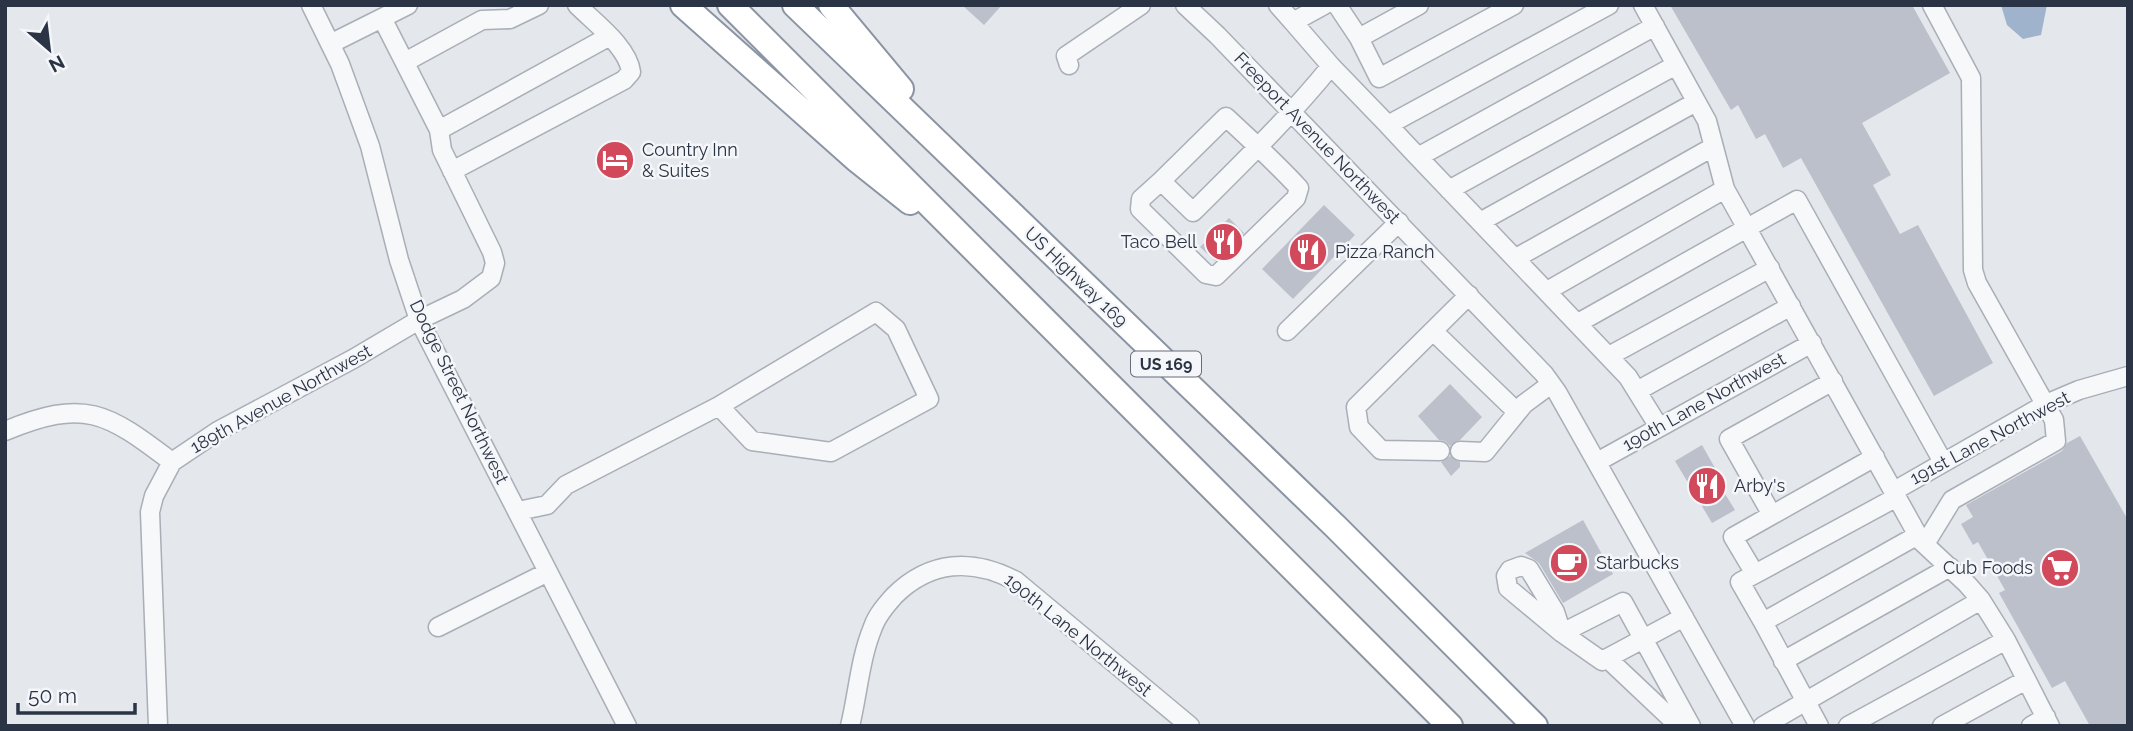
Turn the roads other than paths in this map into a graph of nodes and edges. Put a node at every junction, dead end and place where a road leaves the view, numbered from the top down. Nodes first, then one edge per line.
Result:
1 (311, 5) edge
2 (408, 5) edge
3 (539, 5) edge
4 (577, 5) edge
5 (683, 5) edge
6 (730, 5) edge
7 (795, 5) edge
8 (831, 5) edge
9 (1141, 5) edge
10 (1185, 5) edge
11 (1278, 5) edge
12 (1324, 5) edge
13 (1337, 5) edge
14 (1419, 5) edge
15 (1514, 5) edge
16 (1609, 5) edge
17 (1643, 5) edge
18 (1932, 5) edge
19 (385, 13) edge
20 (1293, 22) junction
21 (1655, 26) junction
22 (608, 37) junction
23 (1359, 38) junction
24 (330, 44) junction
25 (405, 62) junction
26 (1069, 65) dead end
27 (1676, 65) junction
28 (1331, 66) junction
29 (1379, 78) junction
30 (1360, 96) junction
31 (1696, 102) junction
32 (1293, 113) junction
33 (1388, 125) junction
34 (439, 130) junction
35 (1258, 147) junction
36 (1713, 147) junction
37 (1419, 157) junction
38 (452, 171) junction
39 (1161, 181) junction
40 (1725, 188) junction
41 (1449, 190) junction
42 (987, 191) junction
43 (1399, 222) junction
44 (1480, 222) junction
45 (1747, 228) junction
46 (1516, 258) junction
47 (1770, 268) junction
48 (996, 270) junction
49 (1547, 291) junction
50 (1469, 295) junction
51 (1791, 306) junction
52 (419, 320) junction
53 (1578, 323) junction
54 (1287, 331) dead end
55 (1433, 331) junction
56 (1812, 343) junction
57 (1609, 356) junction
58 (2128, 376) edge
59 (1833, 381) junction
60 (1551, 384) junction
61 (1637, 391) junction
62 (2046, 404) junction
63 (719, 406) junction
64 (1517, 412) junction
65 (1658, 428) junction
66 (5, 432) edge
67 (1440, 451) dead end
68 (1460, 451) dead end
69 (1875, 457) junction
70 (172, 462) junction
71 (1597, 462) junction
72 (1943, 462) junction
73 (1895, 494) junction
74 (518, 511) junction
75 (1772, 515) junction
76 (1921, 539) junction
77 (1950, 567) junction
78 (548, 572) junction
79 (1755, 574) junction
80 (1981, 600) junction
81 (1684, 617) junction
82 (1763, 622) junction
83 (438, 627) dead end
84 (1644, 638) junction
85 (2006, 640) junction
86 (1607, 658) junction
87 (1783, 661) junction
88 (2026, 680) junction
89 (1805, 702) junction
90 (2042, 723) edge
91 (159, 726) edge
92 (627, 726) edge
93 (850, 726) edge
94 (1190, 726) edge
95 (1450, 726) edge
96 (1535, 726) edge
97 (1679, 726) edge
98 (1690, 726) edge
99 (1745, 726) edge
100 (1763, 726) edge
101 (1819, 726) edge
102 (1848, 726) edge
103 (1942, 726) edge

1 - 24 street, Dodge Street Northwest
2 - 19 street
3 - 25 street
4 - 22 street
5 - 48 highway
6 - 48 highway, US 169
7 - 42 highway, US Highway 169 / US 169
8 - 42 highway
9 - 26 street
10 - 32 street, Freeport Avenue Northwest
11 - 20 street
12 - 20 street
13 - 23 street
14 - 23 street
15 - 29 street
16 - 33 street
17 - 21 street
18 - 62 street
19 - 24 street
19 - 25 street
20 - 28 street
21 - 27 street
21 - 37 street
22 - 34 street
22 - 38 street
23 - 29 street
24 - 52 street, Dodge Street Northwest
25 - 34 street
27 - 31 street
27 - 41 street
28 - 30 street
28 - 32 street
29 - 30 street
30 - 33 street
31 - 36 street
31 - 44 street
32 - 35 street
32 - 43 street, Freeport Avenue Northwest
33 - 37 street
34 - 38 street
35 - 39 street
35 - 39 street
35 - 39 street
36 - 40 street
36 - 46 street
37 - 41 street
38 - 52 street, 189th Avenue Northwest
40 - 45 street
40 - 49 street
41 - 44 street
42 - 96 highway, US Highway 169 / US 169
43 - 50 street, Freeport Avenue Northwest
43 - 54 street
44 - 46 street
45 - 47 street
45 - 53 street
45 - 72 street
46 - 49 street
47 - 51 street
47 - 57 street
48 - 95 highway, US 169
49 - 53 street
50 - 55 street
50 - 60 street, Freeport Avenue Northwest
51 - 56 street
51 - 61 street
52 - 70 street, 189th Avenue Northwest
52 - 74 street, Dodge Street Northwest
53 - 57 street
55 - 64 street
55 - 67 street
56 - 59 street
56 - 65 street, 190th Lane Northwest
57 - 61 street
58 - 62 street, 191st Lane Northwest
59 - 69 street
59 - 75 street
60 - 64 street
60 - 71 street, Freeport Avenue Northwest
61 - 65 street
62 - 72 street, 191st Lane Northwest
62 - 76 street
63 - 63 street
63 - 74 street
64 - 68 street
65 - 71 street, 190th Lane Northwest
66 - 70 street
69 - 73 street
69 - 75 street
70 - 91 street, 189th Avenue Northwest
71 - 81 street, Freeport Avenue Northwest
72 - 73 street, 191st Lane Northwest
73 - 76 street
73 - 79 street, 191st Lane Northwest
74 - 78 street, Dodge Street Northwest
75 - 79 street
76 - 77 street
76 - 82 street
77 - 80 street
77 - 87 street
78 - 83 street
78 - 92 street, Dodge Street Northwest
79 - 82 street
80 - 85 street
80 - 89 street
81 - 84 street
81 - 99 street, Freeport Avenue Northwest
82 - 87 street
84 - 86 street
84 - 86 street
84 - 98 street
85 - 88 street
85 - 102 street
86 - 97 street
87 - 89 street
88 - 90 street
88 - 103 street
89 - 100 street
89 - 101 street
93 - 94 street, 190th Lane Northwest

